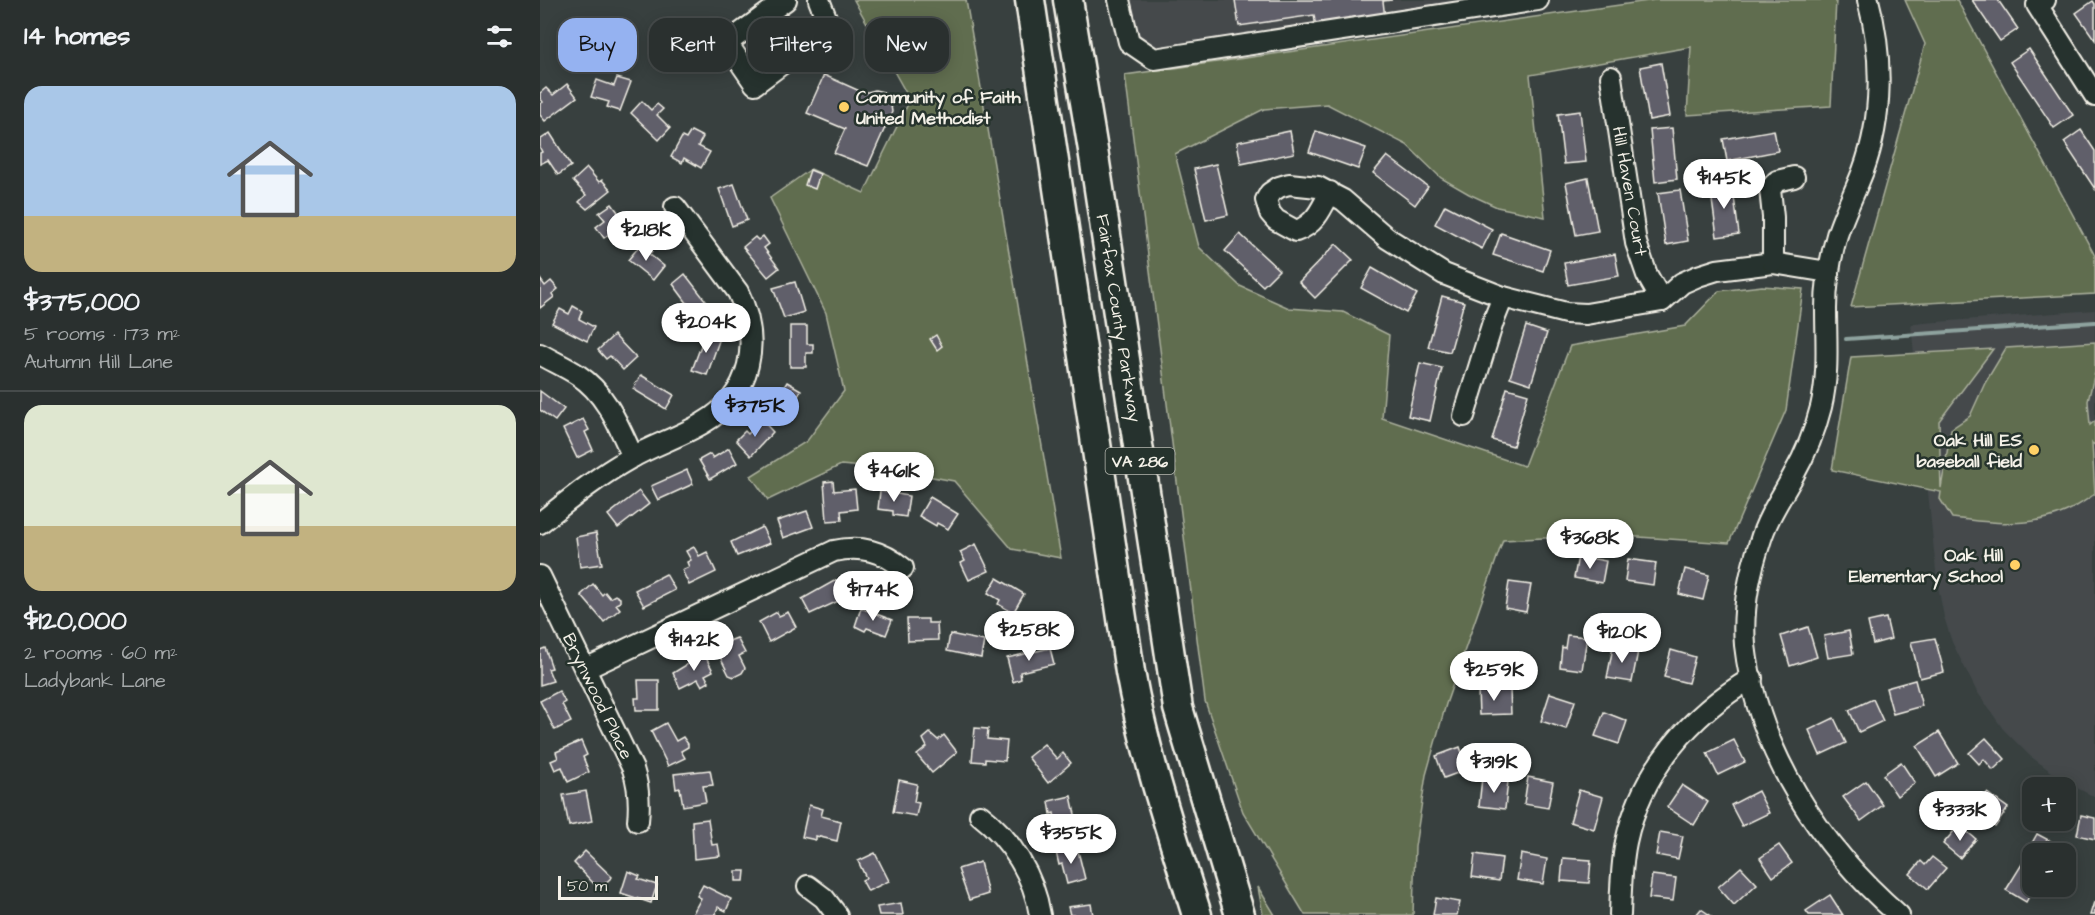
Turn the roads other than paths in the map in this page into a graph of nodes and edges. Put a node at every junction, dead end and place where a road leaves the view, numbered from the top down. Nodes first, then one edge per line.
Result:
1 (786, 0) edge
2 (819, 0) edge
3 (1030, 0) edge
4 (1068, 0) edge
5 (1119, 0) edge
6 (1538, 0) edge
7 (1868, 0) edge
8 (2045, 0) edge
9 (1611, 77) dead end
10 (2095, 96) edge
11 (1794, 177) dead end
12 (1330, 192) dead end
13 (675, 207) dead end
14 (1773, 263) junction
15 (1828, 272) junction
16 (1503, 297) junction
17 (1662, 301) junction
18 (540, 354) edge
19 (1464, 416) dead end
20 (633, 457) junction
21 (540, 523) edge
22 (903, 568) dead end
23 (540, 576) edge
24 (585, 669) junction
25 (1752, 678) junction
26 (980, 815) dead end
27 (638, 821) dead end
28 (808, 886) dead end
29 (837, 915) edge
30 (1040, 915) edge
31 (1197, 915) edge
32 (1240, 915) edge
33 (1620, 915) edge
34 (1899, 915) edge

1 - 2 street
3 - 31 highway, VA 286
4 - 32 highway, Fairfax County Parkway / VA 286
5 - 6 street
7 - 15 street
8 - 10 street
9 - 17 street, Hill Haven Court
11 - 14 street
12 - 16 street
13 - 20 street
14 - 15 street
14 - 17 street
15 - 25 street
16 - 17 street
16 - 19 street
18 - 20 street
20 - 21 street
22 - 24 street
23 - 24 street, Brynwood Place
24 - 27 street, Brynwood Place
25 - 33 street
25 - 34 street
26 - 30 street
28 - 29 street

